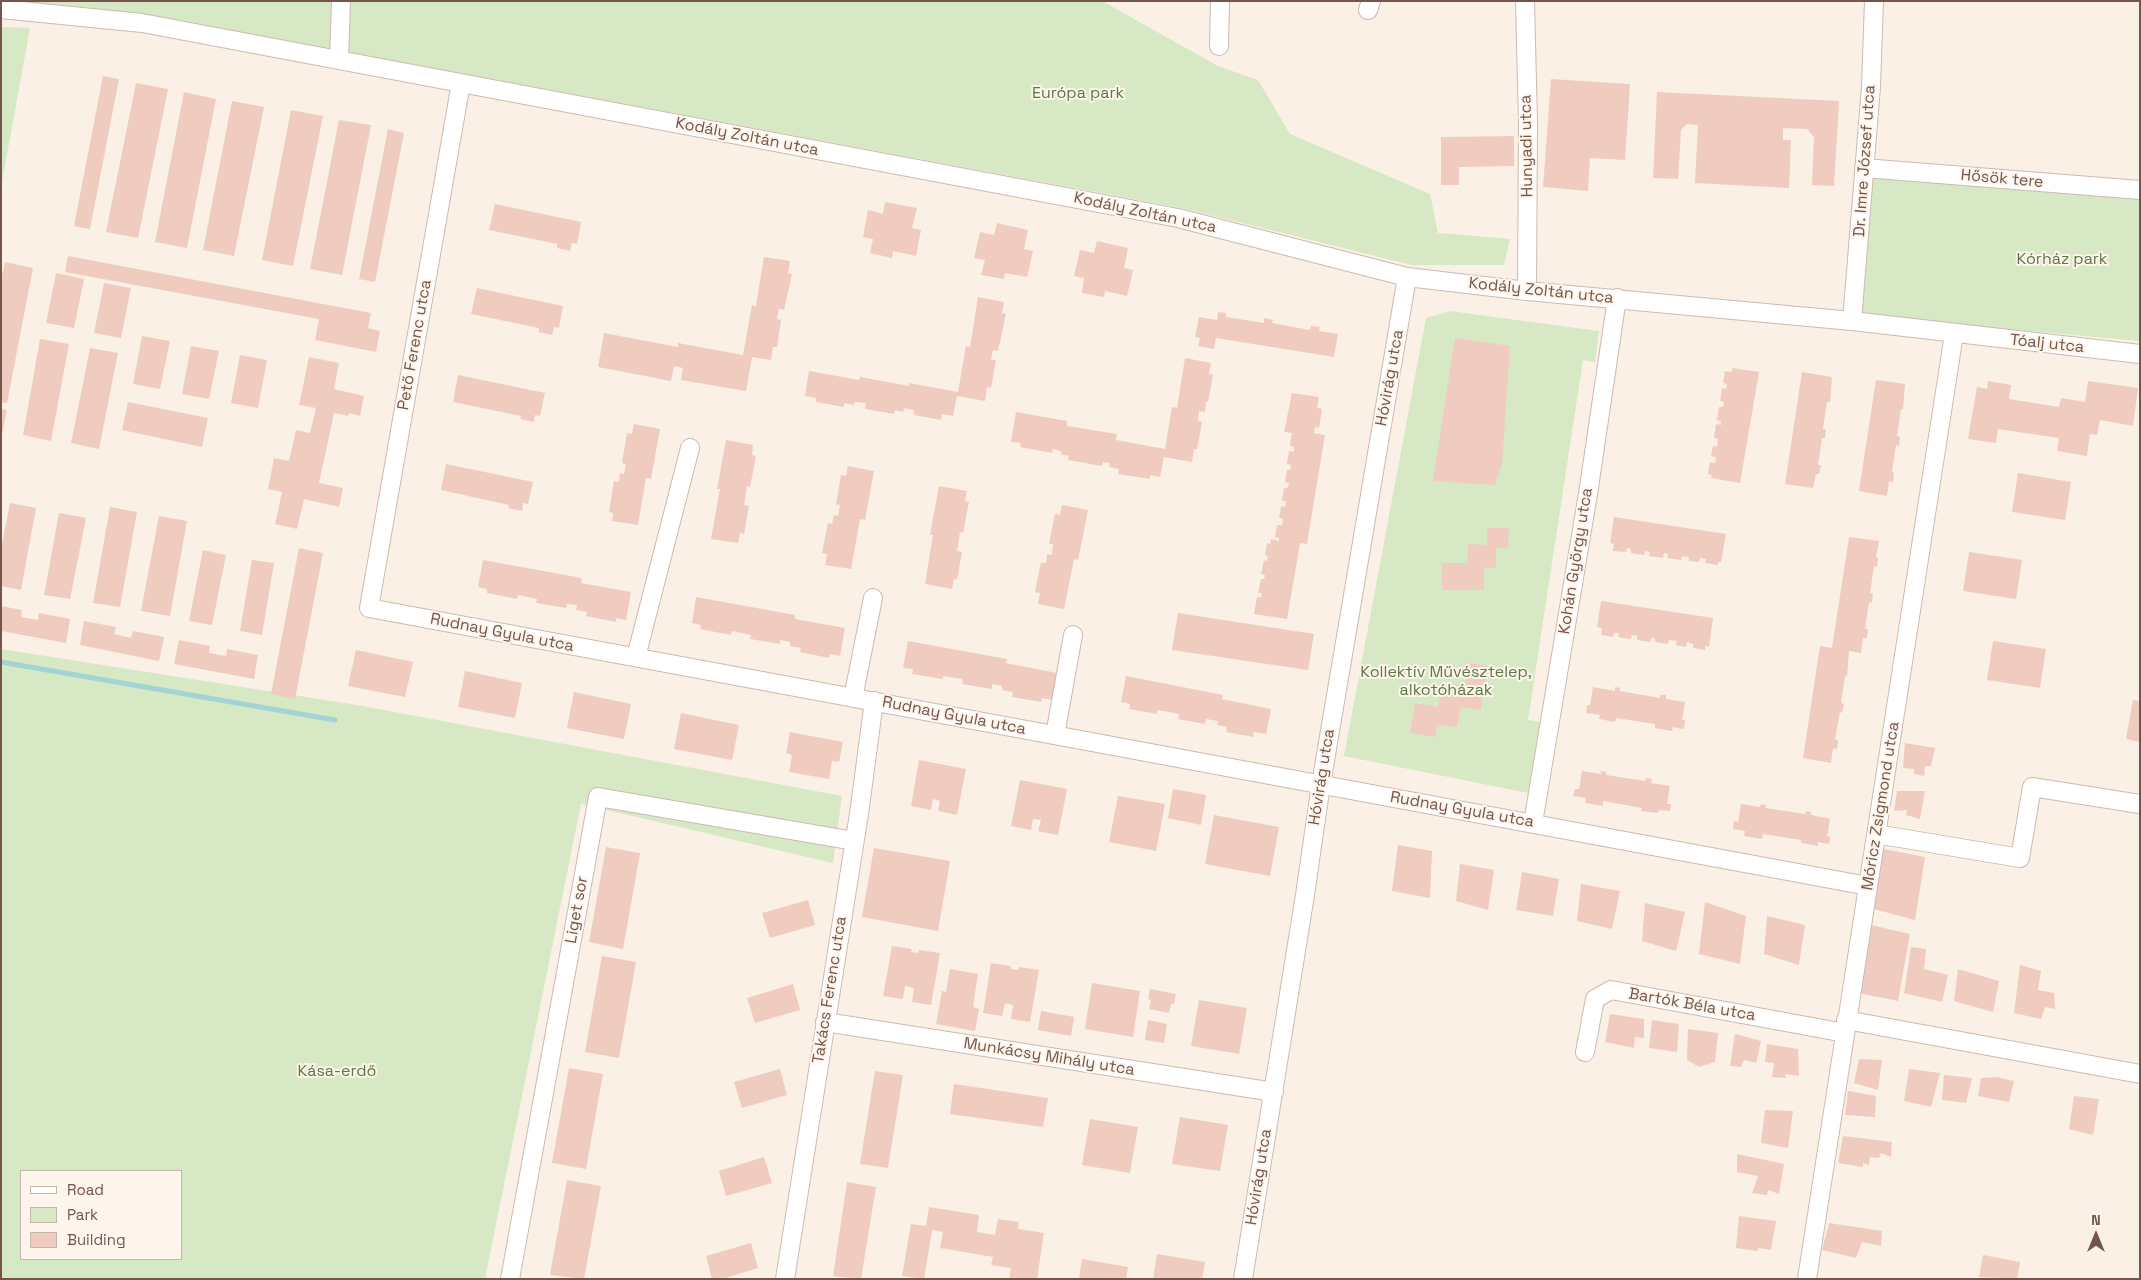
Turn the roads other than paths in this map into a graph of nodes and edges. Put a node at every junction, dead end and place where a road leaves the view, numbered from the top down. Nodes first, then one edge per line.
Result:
1 (341, 1) edge
2 (1220, 1) edge
3 (1525, 1) edge
4 (1874, 1) edge
5 (1, 9) edge
6 (1219, 46) dead end
7 (339, 60) junction
8 (461, 83) junction
9 (1864, 168) junction
10 (2140, 190) edge
11 (1407, 277) junction
12 (1527, 290) junction
13 (1617, 298) junction
14 (1852, 320) junction
15 (1954, 334) junction
16 (2140, 354) edge
17 (690, 448) dead end
18 (872, 598) dead end
19 (369, 608) joint
20 (1073, 635) dead end
21 (636, 658) junction
22 (853, 698) junction
23 (874, 701) junction
24 (1055, 735) junction
25 (1321, 784) junction
26 (2140, 804) edge
27 (1533, 823) junction
28 (1876, 834) junction
29 (854, 841) junction
30 (1868, 886) junction
31 (825, 1022) junction
32 (1846, 1027) junction
33 (1585, 1052) dead end
34 (2140, 1074) edge
35 (1274, 1092) junction
36 (787, 1278) edge
37 (510, 1279) edge
38 (1242, 1279) edge
39 (1807, 1279) edge

1 - 7 street
2 - 6 street
3 - 12 street, Hunyadi utca
4 - 9 street, Dr. Imre József utca
5 - 7 street, Kodály Zoltán utca
7 - 8 street, Kodály Zoltán utca
8 - 11 street, Kodály Zoltán utca
8 - 19 street, Pető Ferenc utca
9 - 10 street, Hősök tere
9 - 14 street, Dr. Imre József utca
11 - 12 street, Kodály Zoltán utca
11 - 25 street, Hóvirág utca
12 - 13 street, Kodály Zoltán utca
13 - 14 street, Kodály Zoltán utca
13 - 27 street, Kohán György utca
14 - 15 street, Kodály Zoltán utca
15 - 16 street, Tóalj utca
15 - 28 street, Móricz Zsigmond utca
17 - 21 street
18 - 22 street
19 - 21 street, Rudnay Gyula utca
20 - 24 street
21 - 22 street, Rudnay Gyula utca
22 - 23 street, Rudnay Gyula utca
23 - 24 street, Rudnay Gyula utca
23 - 29 street, Takács Ferenc utca
24 - 25 street, Rudnay Gyula utca
25 - 27 street, Rudnay Gyula utca
25 - 35 street, Hóvirág utca
26 - 28 street
27 - 30 street, Rudnay Gyula utca
28 - 30 street, Móricz Zsigmond utca
29 - 31 street, Takács Ferenc utca
29 - 37 street, Liget sor
30 - 32 street, Móricz Zsigmond utca
31 - 35 street, Munkácsy Mihály utca
31 - 36 street, Takács Ferenc utca
32 - 33 street, Bartók Béla utca
32 - 34 street, Bartók Béla utca
32 - 39 street, Móricz Zsigmond utca
35 - 38 street, Hóvirág utca

